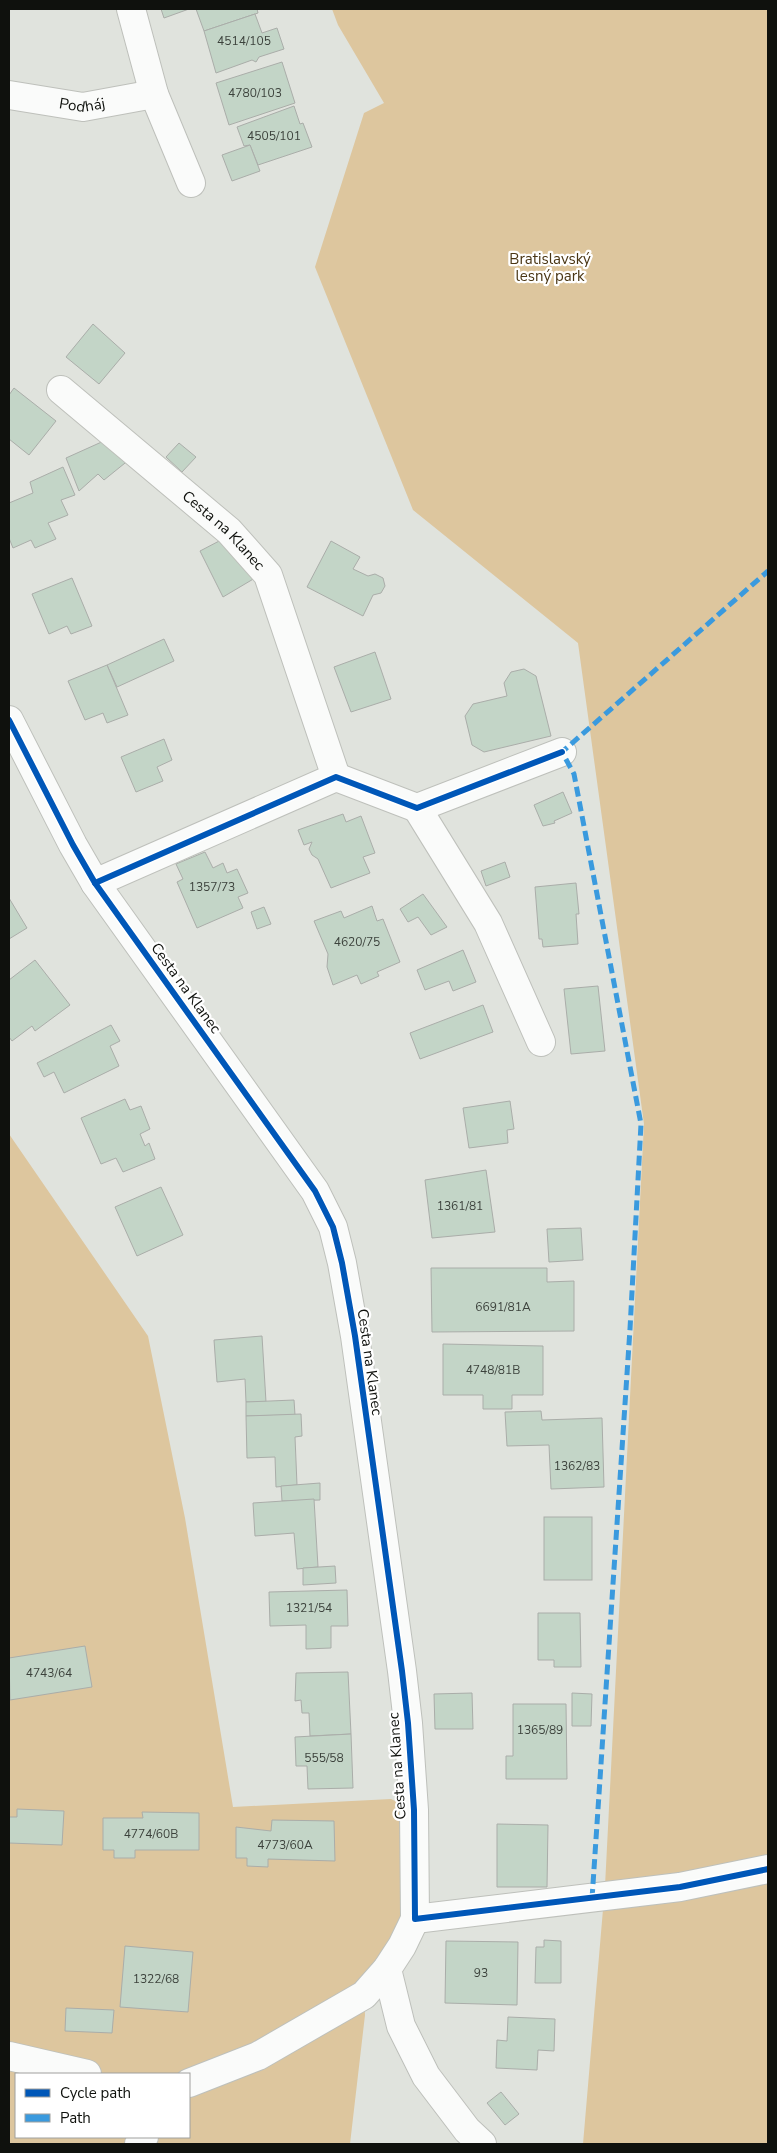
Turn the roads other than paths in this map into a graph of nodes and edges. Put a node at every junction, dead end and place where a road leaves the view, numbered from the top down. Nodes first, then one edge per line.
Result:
1 (131, 9) edge
2 (154, 94) junction
3 (9, 95) edge
4 (191, 183) dead end
5 (61, 390) dead end
6 (9, 720) edge
7 (562, 752) dead end
8 (336, 777) junction
9 (417, 808) junction
10 (95, 882) junction
11 (541, 1042) dead end
12 (768, 1869) edge
13 (414, 1919) junction
14 (387, 1969) junction
15 (9, 2056) edge
16 (83, 2073) edge
17 (190, 2083) edge
18 (482, 2144) edge

1 - 2 street
2 - 3 street, Podháj
2 - 4 street
5 - 8 street, Cesta na Klanec
6 - 10 street, Cesta na Klanec
7 - 9 street
8 - 9 street
8 - 10 street
9 - 11 street
10 - 13 street, Cesta na Klanec
12 - 13 street
13 - 14 street, Cesta na Klanec
14 - 17 street, Cesta na Klanec
14 - 18 street
15 - 16 street

